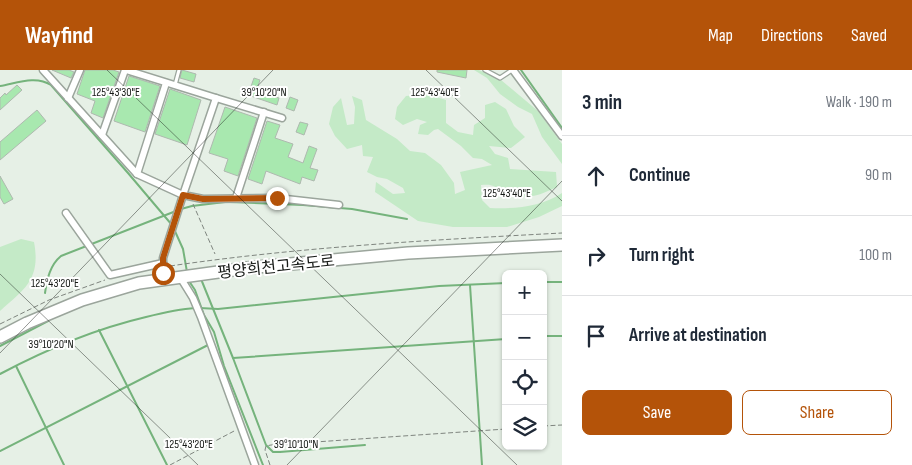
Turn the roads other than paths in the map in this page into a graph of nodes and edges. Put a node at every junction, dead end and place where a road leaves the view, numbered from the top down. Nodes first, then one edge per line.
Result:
1 (43, 70) edge
2 (80, 70) edge
3 (126, 70) edge
4 (179, 70) edge
5 (485, 70) edge
6 (513, 70) edge
7 (145, 73) edge
8 (166, 83) junction
9 (175, 86) junction
10 (68, 98) junction
11 (216, 98) junction
12 (264, 112) junction
13 (282, 118) dead end
14 (102, 135) junction
15 (562, 136) edge
16 (137, 174) junction
17 (183, 195) junction
18 (236, 198) junction
19 (339, 205) dead end
20 (66, 213) dead end
21 (562, 239) edge
22 (562, 245) edge
23 (163, 268) junction
24 (186, 271) junction
25 (0, 330) edge
26 (0, 337) edge
27 (255, 465) edge

1 - 10 street
2 - 10 street
3 - 7 street
3 - 14 street
4 - 9 lane
5 - 6 lane
6 - 15 street
7 - 8 street
8 - 9 street
8 - 16 street
9 - 11 street
10 - 14 street
11 - 12 street
11 - 17 street
12 - 13 street
12 - 18 street
14 - 16 street
16 - 17 street
17 - 18 street
17 - 23 street
18 - 19 street
20 - 23 street
21 - 24 highway, 평양희천고속도로
22 - 24 highway, 평양희천고속도로
23 - 24 highway, 평양희천고속도로
23 - 25 highway, 평양희천고속도로
24 - 26 highway, 평양희천고속도로
24 - 27 street

